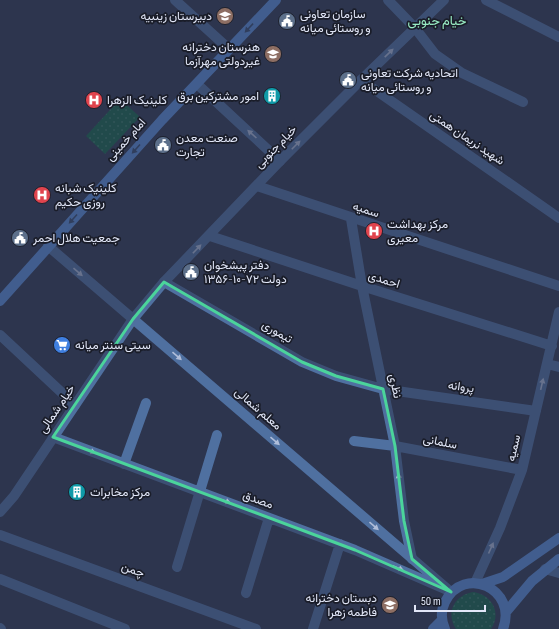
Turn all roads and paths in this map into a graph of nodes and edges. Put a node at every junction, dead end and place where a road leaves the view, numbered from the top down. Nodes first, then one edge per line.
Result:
1 (176, 0) edge
2 (276, 0) edge
3 (388, 0) edge
4 (444, 0) edge
5 (486, 0) edge
6 (415, 28) junction
7 (559, 38) edge
8 (229, 49) junction
9 (361, 80) junction
10 (197, 84) junction
11 (523, 102) dead end
12 (280, 161) junction
13 (257, 186) junction
14 (559, 218) edge
15 (351, 219) junction
16 (210, 236) junction
17 (48, 246) junction
18 (164, 282) junction
19 (362, 286) junction
20 (559, 286) edge
21 (0, 301) edge
22 (559, 312) edge
23 (133, 319) junction
24 (0, 335) edge
25 (552, 346) junction
26 (547, 364) junction
27 (559, 367) edge
28 (383, 389) junction
29 (146, 403) dead end
30 (75, 405) junction
31 (536, 411) junction
32 (218, 435) dead end
33 (53, 437) junction
34 (354, 441) dead end
35 (395, 446) junction
36 (124, 464) junction
37 (522, 470) junction
38 (201, 492) junction
39 (0, 512) edge
40 (269, 518) junction
41 (0, 535) edge
42 (559, 538) edge
43 (340, 544) junction
44 (412, 559) junction
45 (559, 559) edge
46 (177, 567) dead end
47 (545, 569) junction
48 (559, 573) edge
49 (0, 579) edge
50 (478, 584) junction
51 (452, 592) junction
52 (246, 593) dead end
53 (506, 612) junction
54 (444, 624) edge
55 (124, 629) edge
56 (256, 629) edge
57 (313, 629) edge
58 (433, 629) edge
59 (503, 629) edge

1 - 8 street
2 -> 8 main road, امام خمینی
3 - 6 street
4 - 6 street, خیام جنوبی
5 - 7 street
9 -> 6 street, خیام جنوبی
6 - 11 street
8 - 10 main road, امام خمینی
12 -> 9 street, خیام جنوبی
9 - 14 street, شهید نریمان همتی
12 -> 10 street
10 -> 17 main road, امام خمینی
12 - 13 street, خیام جنوبی
13 - 15 street, سميه
13 - 16 street, خیام جنوبی
15 - 19 street, نظری
15 - 20 street, سميه
18 -> 16 street, خیام جنوبی
16 - 19 street, احمدی
17 - 21 main road, امام خمینی
17 -> 23 street, معلم شمالی
18 - 23 street, خیام جنوبی
18 - 28 street, تیموری
19 - 25 street, احمدی
19 - 28 street, نظری
22 - 25 street, سمیه
23 - 30 street, خیام شمالی
23 -> 44 street, معلم شمالی
24 - 30 street
25 - 26 street, سمیه
26 - 27 street
31 -> 26 street, سمیه
28 - 31 street, پروانه
28 - 35 street, نظری
29 - 36 street
30 - 33 street, خیام شمالی
31 - 37 street, سمیه
32 - 38 street
33 -> 36 street, مصدق
33 - 39 street, خیام شمالی
34 - 35 street, سلمانی
35 - 37 street, سلمانی
44 -> 35 street, نظری
36 - 38 street, مصدق
50 -> 37 street, سمیه
38 -> 40 street, مصدق
38 - 46 street
40 - 43 street, مصدق
40 - 52 street
41 - 56 street, چمن
42 - 50 main road
43 -> 51 street, مصدق
43 - 57 street
44 - 51 street, معلم شمالی
45 - 47 main road
47 - 48 street
47 - 53 main road
49 - 55 street
50 - 51 main road
50 - 53 main road
51 - 54 main road
53 - 59 main road
54 - 58 main road

